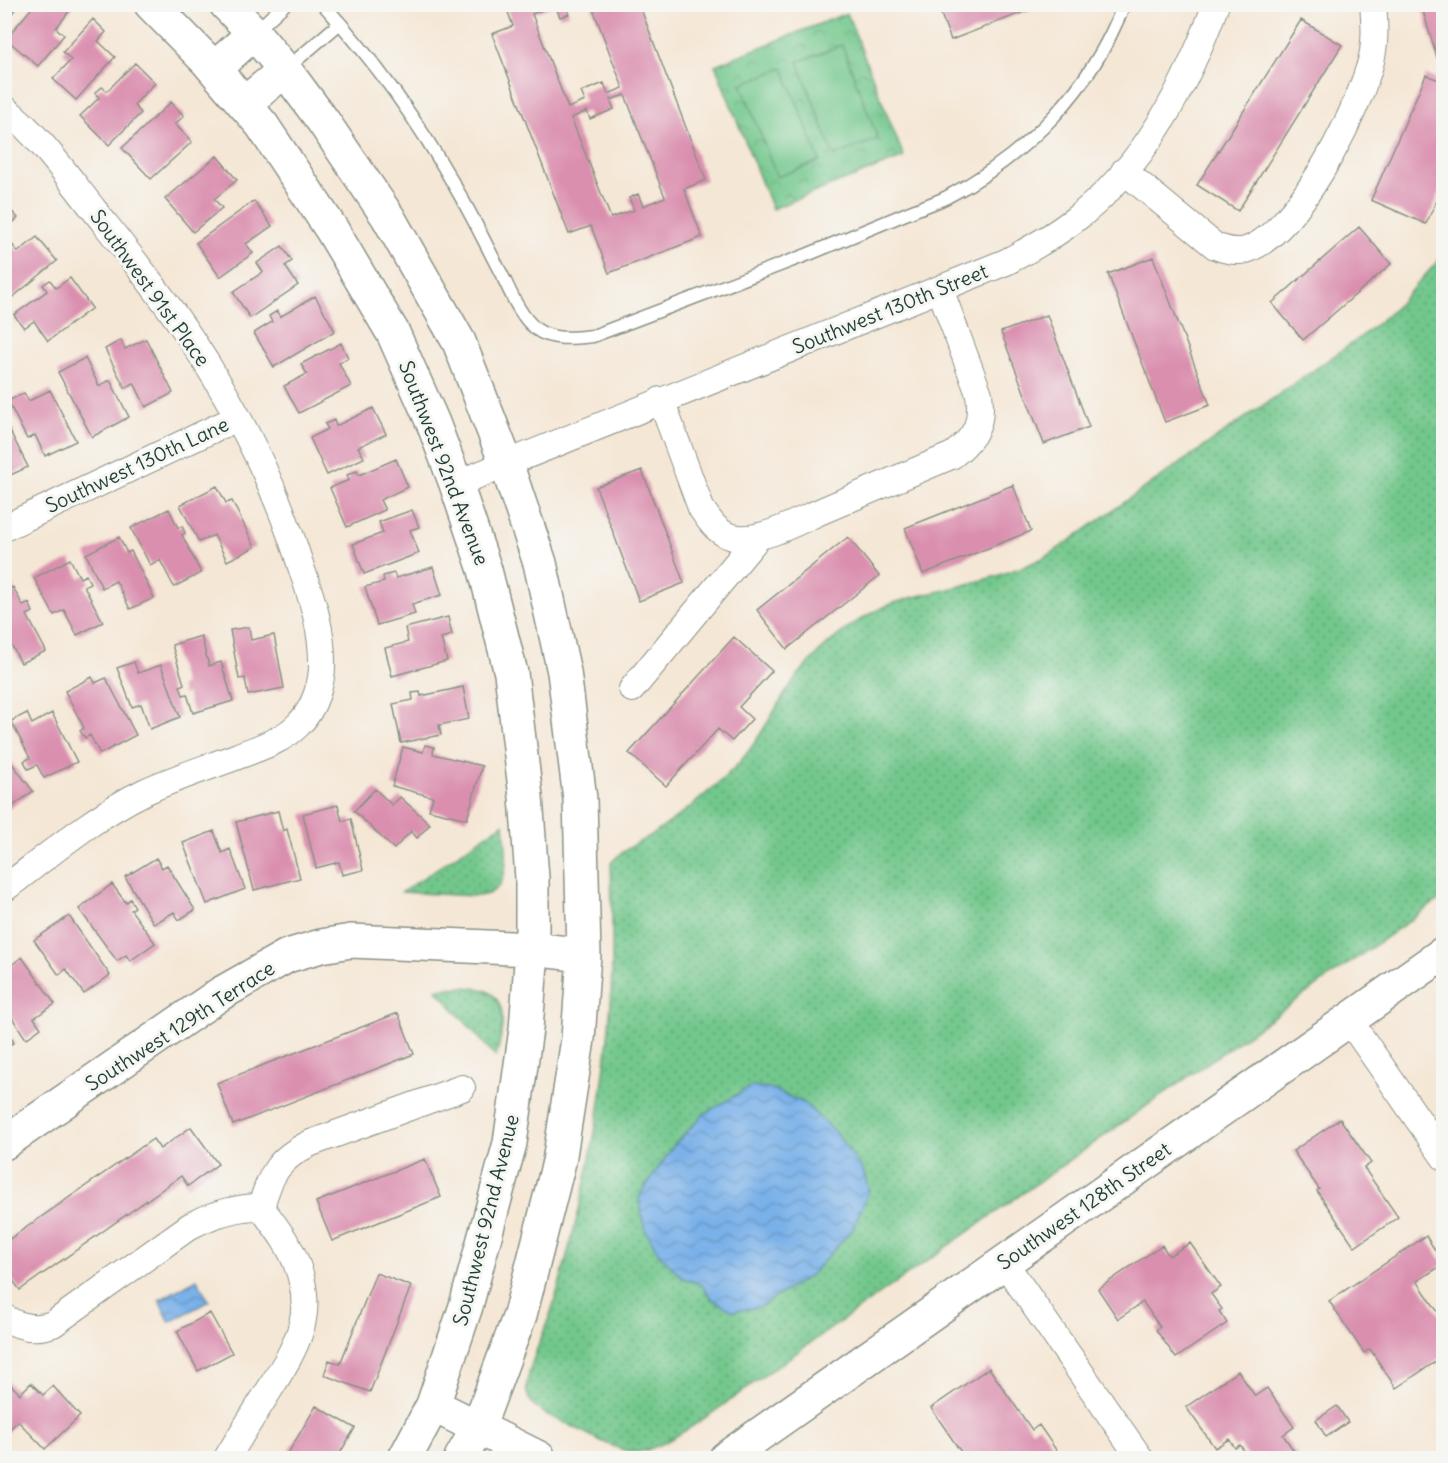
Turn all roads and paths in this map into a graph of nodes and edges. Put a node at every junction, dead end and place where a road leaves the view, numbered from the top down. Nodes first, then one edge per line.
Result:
1 (151, 4) edge
2 (226, 4) edge
3 (285, 4) edge
4 (323, 4) edge
5 (1124, 4) edge
6 (1216, 4) edge
7 (1374, 4) edge
8 (340, 23) junction
9 (254, 33) junction
10 (214, 69) junction
11 (285, 70) junction
12 (244, 104) junction
13 (4, 108) edge
14 (1124, 171) junction
15 (940, 289) junction
16 (661, 400) junction
17 (237, 418) junction
18 (506, 463) junction
19 (456, 484) junction
20 (4, 528) edge
21 (759, 536) junction
22 (632, 689) dead end
23 (4, 889) edge
24 (532, 949) junction
25 (1443, 953) edge
26 (584, 955) junction
27 (1349, 1020) junction
28 (462, 1088) dead end
29 (4, 1143) edge
30 (1443, 1157) edge
31 (261, 1207) junction
32 (1004, 1262) junction
33 (4, 1317) edge
34 (433, 1405) junction
35 (478, 1428) junction
36 (227, 1458) edge
37 (405, 1458) edge
38 (461, 1458) edge
39 (539, 1458) edge
40 (726, 1458) edge
41 (1140, 1458) edge

1 - 10 street, Southwest 92nd Avenue
2 - 9 street
3 - 9 lane
4 - 8 lane
5 - 8 lane
6 - 14 street, Southwest 130th Street
7 - 14 street
8 - 11 lane
9 - 10 street
9 - 11 street
10 - 12 street, Southwest 92nd Avenue
11 - 12 street
11 - 18 street
12 - 19 street, Southwest 92nd Avenue
13 - 17 street, Southwest 91st Place
14 - 15 street, Southwest 130th Street
15 - 16 street, Southwest 130th Street
15 - 21 street
16 - 18 street, Southwest 130th Street
16 - 21 street
17 - 20 street, Southwest 130th Lane
17 - 23 street, Southwest 91st Place
18 - 19 street, Southwest 130th Street
18 - 26 street
19 - 24 street, Southwest 92nd Avenue
21 - 22 street
24 - 26 street, Southwest 129th Terrace
24 - 29 street, Southwest 129th Terrace
24 - 34 street, Southwest 92nd Avenue
25 - 27 street, Southwest 128th Street
26 - 35 street
27 - 30 street
27 - 32 street, Southwest 128th Street
28 - 31 street
31 - 33 street
31 - 36 street
32 - 40 street, Southwest 128th Street
32 - 41 street
34 - 35 street
34 - 37 street
35 - 38 street
35 - 39 street

